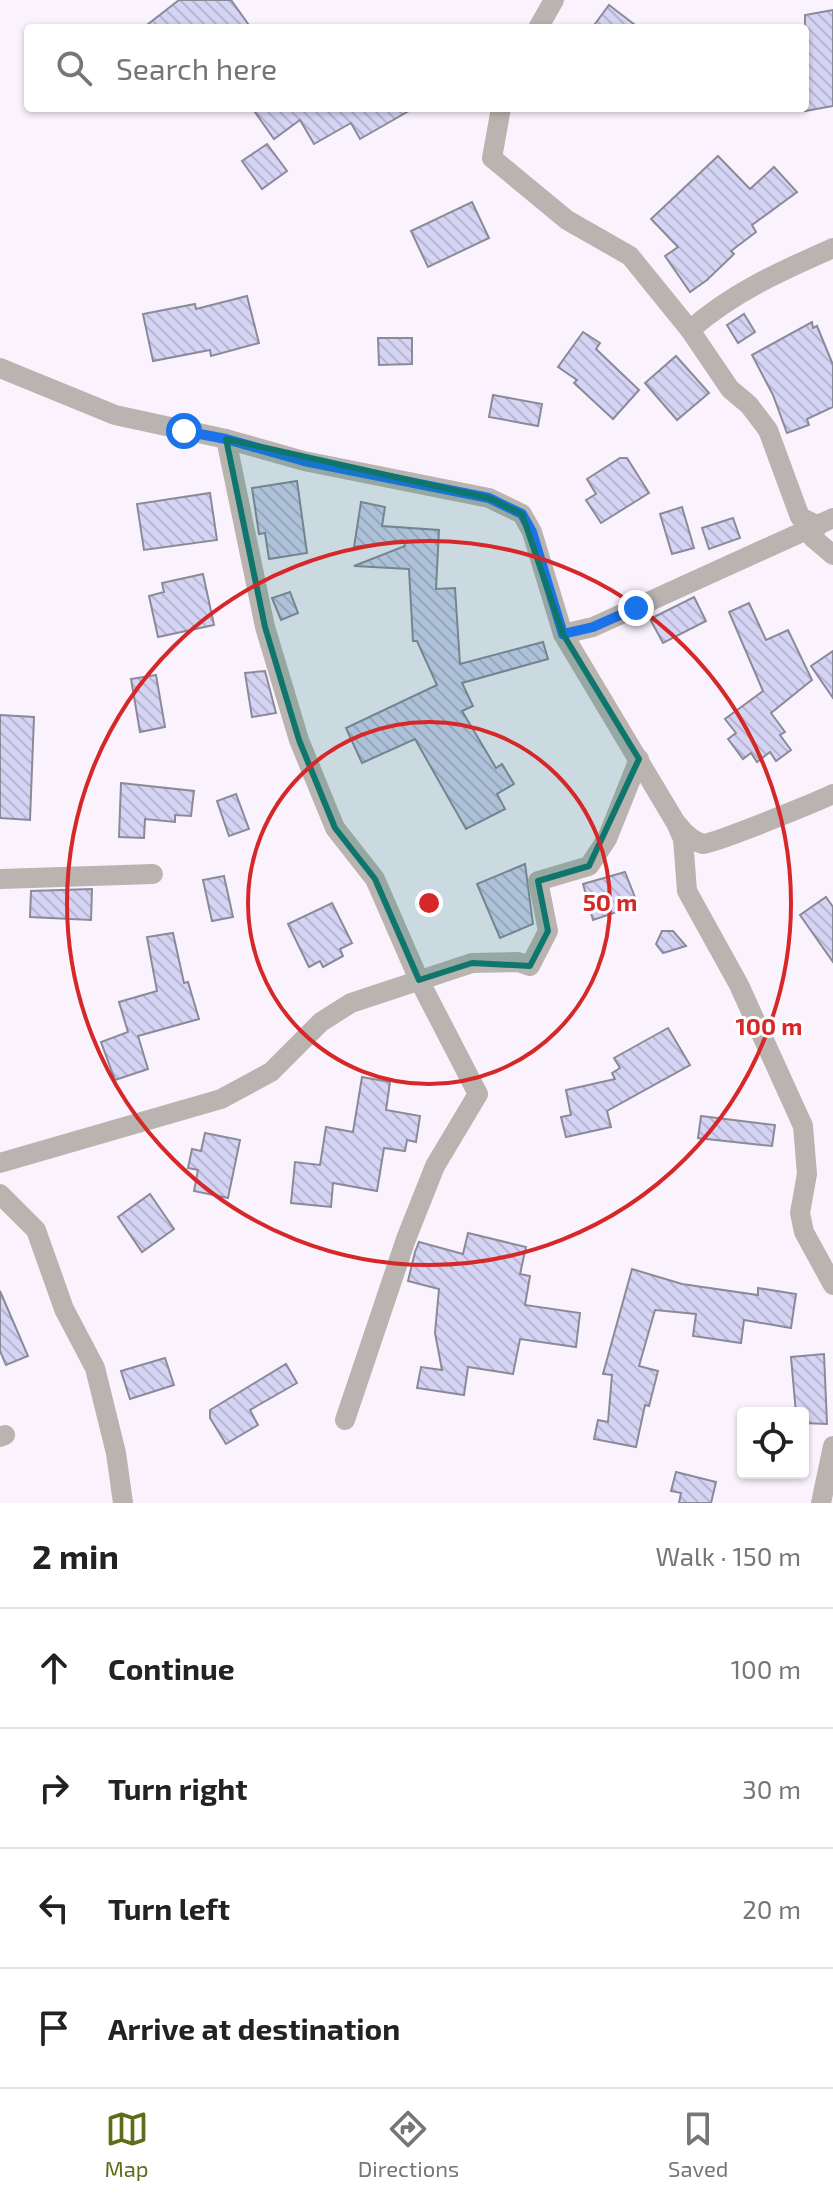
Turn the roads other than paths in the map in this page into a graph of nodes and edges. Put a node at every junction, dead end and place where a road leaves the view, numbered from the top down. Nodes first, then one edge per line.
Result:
1 (554, 0) edge
2 (540, 24) edge
3 (500, 112) edge
4 (833, 248) edge
5 (690, 330) junction
6 (0, 368) edge
7 (226, 439) junction
8 (825, 522) edge
9 (833, 555) edge
10 (563, 634) junction
11 (639, 759) junction
12 (833, 794) edge
13 (676, 823) junction
14 (153, 874) dead end
15 (0, 879) edge
16 (419, 980) junction
17 (2, 1162) edge
18 (0, 1194) edge
19 (833, 1285) edge
20 (345, 1420) dead end
21 (833, 1446) edge
22 (123, 1503) edge
23 (821, 1503) edge

1 - 2 street
3 - 5 street
4 - 5 street
5 - 8 street
6 - 7 street
7 - 10 street
7 - 16 street
8 - 9 street
8 - 10 street
10 - 11 street
11 - 13 street
11 - 16 street
12 - 13 street
13 - 19 street
14 - 15 street
16 - 17 street
16 - 20 street
17 - 18 street
18 - 22 street
21 - 23 street

